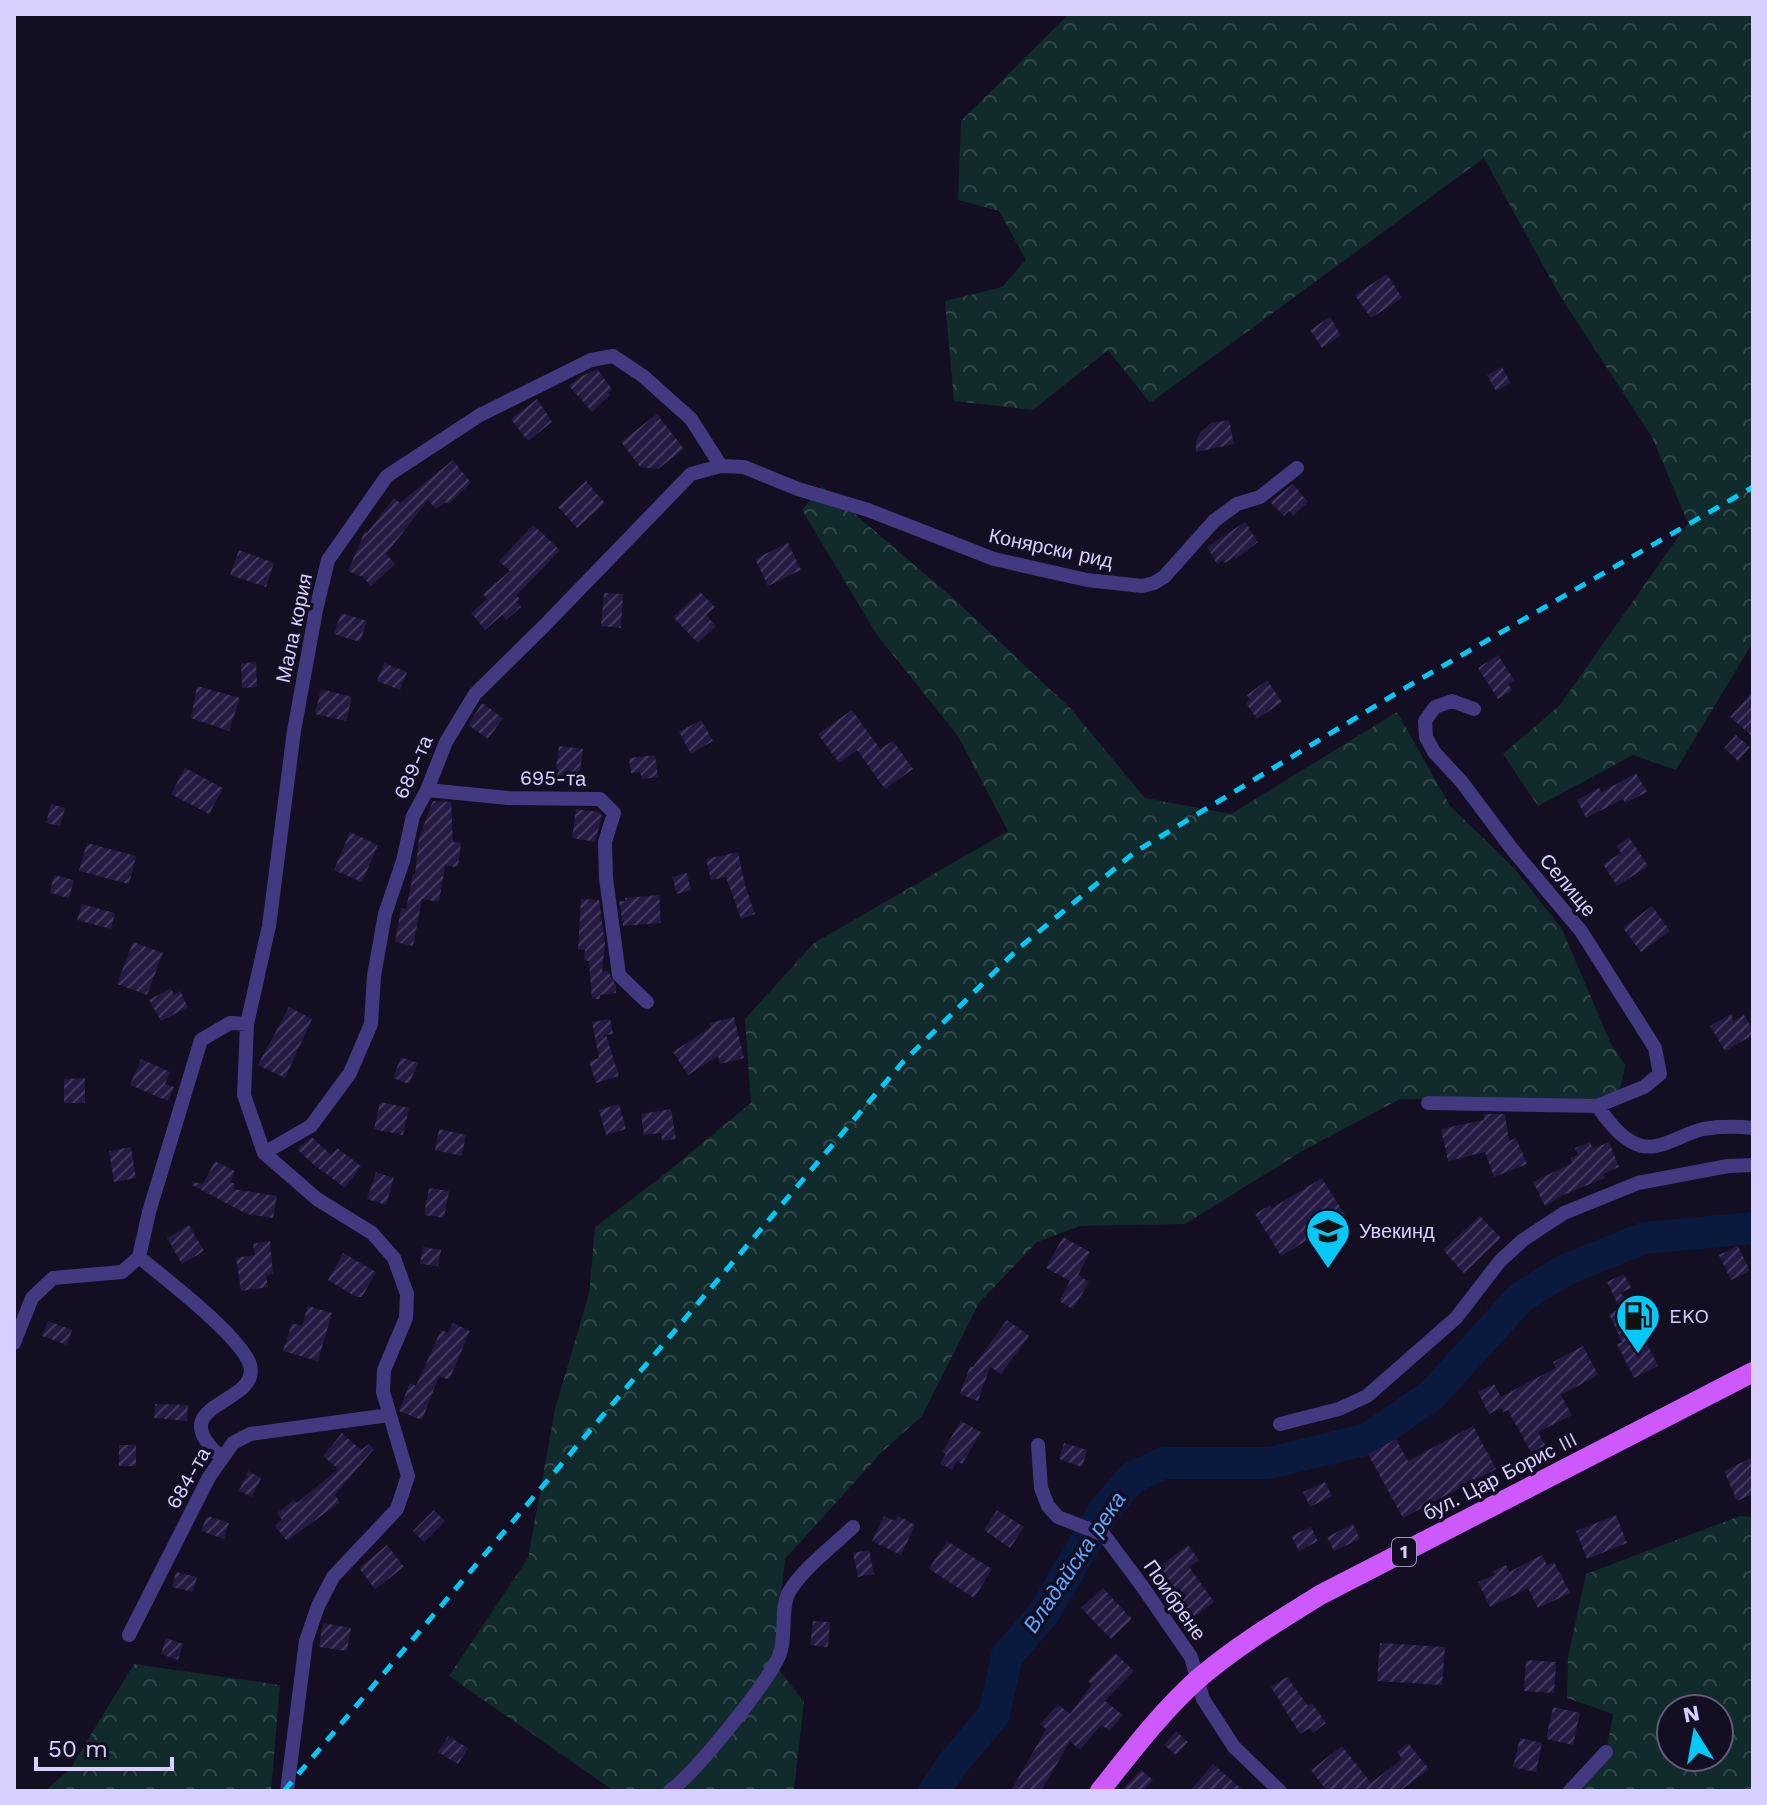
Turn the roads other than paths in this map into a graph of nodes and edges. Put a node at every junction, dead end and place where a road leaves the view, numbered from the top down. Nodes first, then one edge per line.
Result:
1 (721, 466) junction
2 (1297, 468) dead end
3 (1474, 709) dead end
4 (427, 790) junction
5 (647, 1002) dead end
6 (247, 1024) junction
7 (1428, 1103) dead end
8 (1597, 1106) junction
9 (1753, 1128) edge
10 (264, 1153) junction
11 (1753, 1165) edge
12 (139, 1257) junction
13 (14, 1343) edge
14 (1753, 1372) edge
15 (389, 1415) junction
16 (1280, 1424) dead end
17 (1038, 1445) dead end
18 (222, 1458) junction
19 (853, 1527) dead end
20 (129, 1635) dead end
21 (1197, 1680) junction
22 (1606, 1752) dead end
23 (287, 1791) edge
24 (670, 1791) edge
25 (1100, 1791) edge
26 (1280, 1791) edge
27 (1570, 1791) edge

1 - 2 street, Конярски рид
1 - 4 street, 689-та
1 - 6 street, Мала кория
3 - 8 street, Селище
4 - 5 street, 695-та
4 - 10 street, 689-та
6 - 10 street, Мала кория
6 - 12 street
7 - 8 street
8 - 9 street
10 - 15 street
11 - 16 street
12 - 13 street
12 - 18 street
14 - 21 main road, бул. Цар Борис III / 1
15 - 18 street, 684-та
15 - 23 street
17 - 21 street, Поибрене
18 - 20 street, 684-та
19 - 24 street
21 - 25 main road, бул. Цар Борис III / 1
21 - 26 street, Поибрене
22 - 27 street

